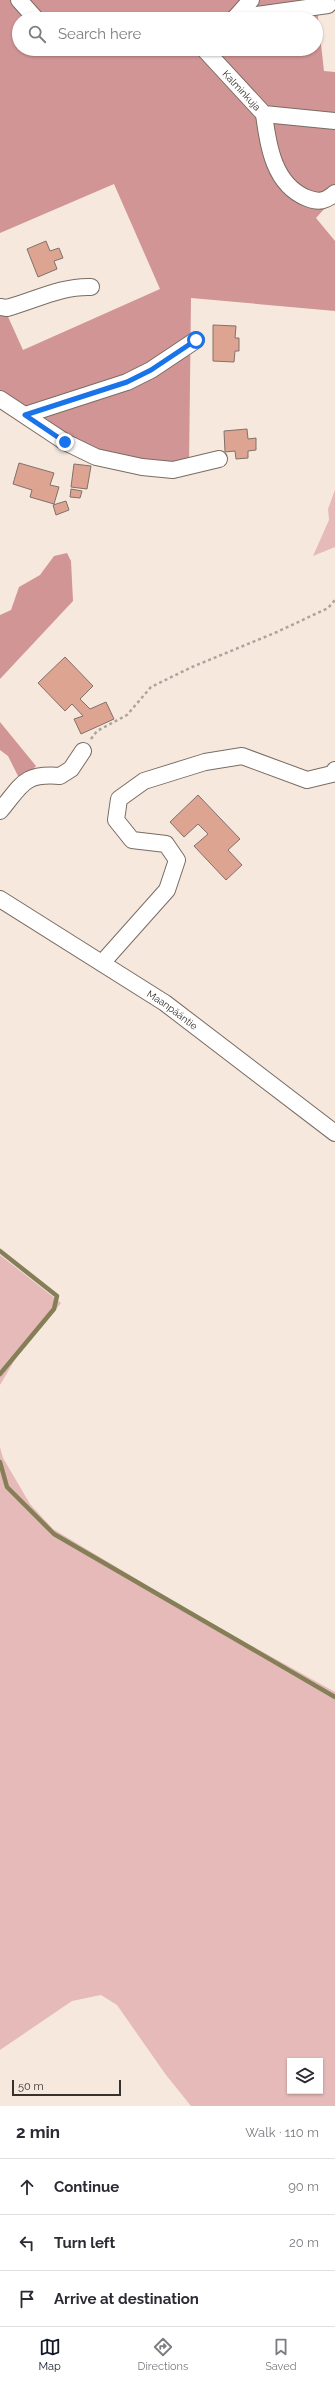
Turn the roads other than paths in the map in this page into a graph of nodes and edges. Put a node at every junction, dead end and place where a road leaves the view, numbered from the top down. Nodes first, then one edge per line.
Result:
1 (19, 0) edge
2 (251, 0) edge
3 (328, 5) dead end
4 (30, 12) edge
5 (241, 12) edge
6 (282, 12) edge
7 (213, 56) edge
8 (264, 114) junction
9 (335, 121) edge
10 (335, 193) edge
11 (91, 287) dead end
12 (0, 306) edge
13 (196, 340) dead end
14 (0, 399) edge
15 (25, 415) junction
16 (219, 459) dead end
17 (83, 751) road end
18 (335, 770) edge
19 (0, 811) edge
20 (0, 899) edge
21 (102, 963) junction
22 (335, 1133) edge

1 - 4 street
2 - 5 street
3 - 6 street
7 - 8 street, Kalminkuja
8 - 9 street, Kalminkuja
8 - 10 street
11 - 12 street
13 - 15 street
14 - 15 street
15 - 16 street
17 - 19 street
18 - 21 street
20 - 21 street, Maanpääntie
21 - 22 street, Maanpääntie

